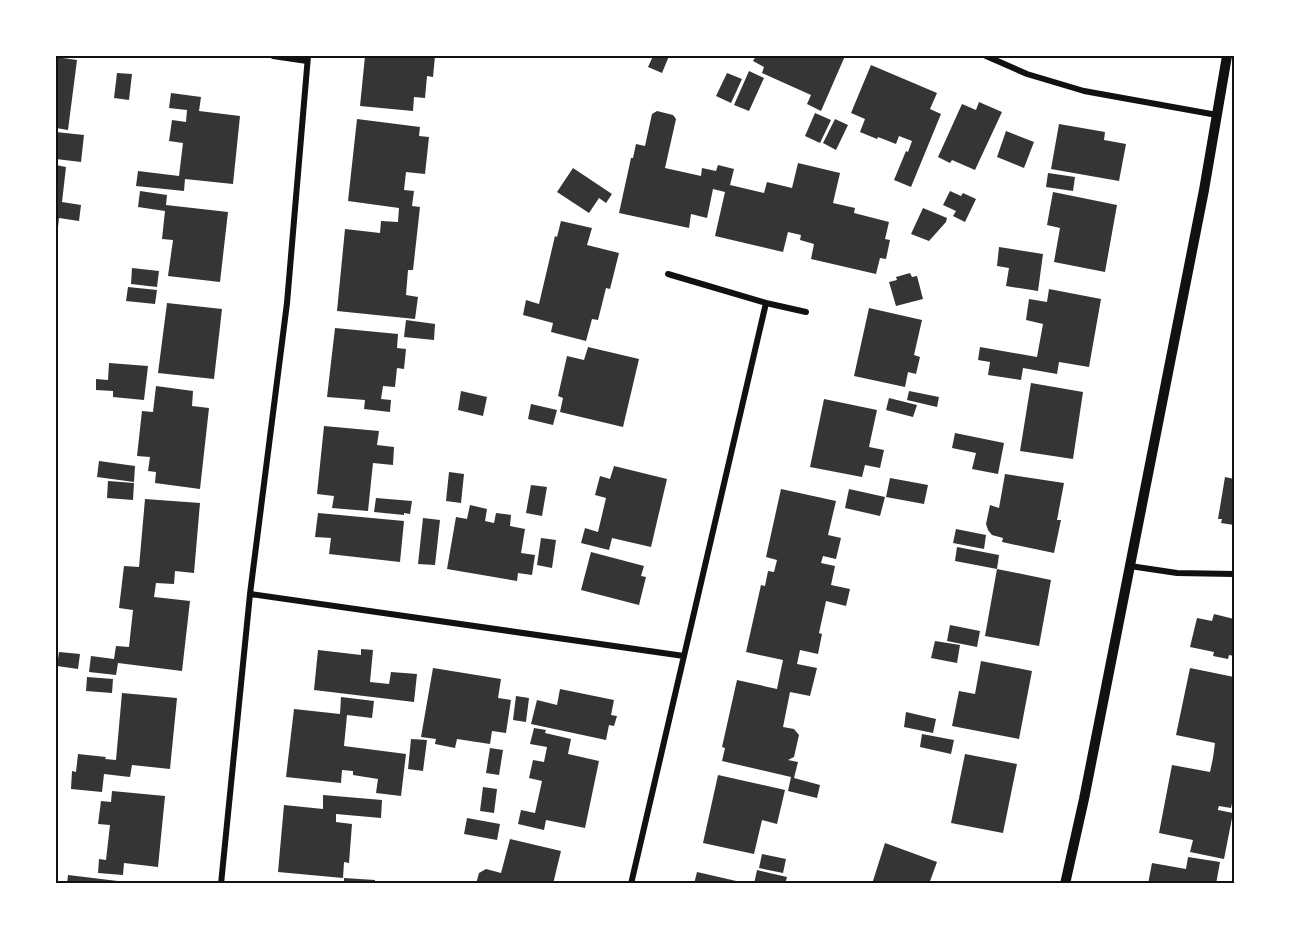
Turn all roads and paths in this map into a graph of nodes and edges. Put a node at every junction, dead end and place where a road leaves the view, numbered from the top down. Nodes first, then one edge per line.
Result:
1 (273, 56) edge
2 (986, 56) edge
3 (1227, 56) edge
4 (308, 58) edge
5 (1217, 115) junction
6 (668, 274) dead end
7 (766, 303) junction
8 (806, 312) dead end
9 (1130, 566) junction
10 (1234, 574) edge
11 (250, 594) junction
12 (684, 656) junction
13 (221, 884) edge
14 (631, 884) edge
15 (1065, 884) edge

1 - 4 street
2 - 5 street
3 - 5 street
4 - 11 street
5 - 9 street
6 - 7 street
7 - 8 street
7 - 12 street
9 - 10 street
9 - 15 street
11 - 12 street
11 - 13 street
12 - 14 street

